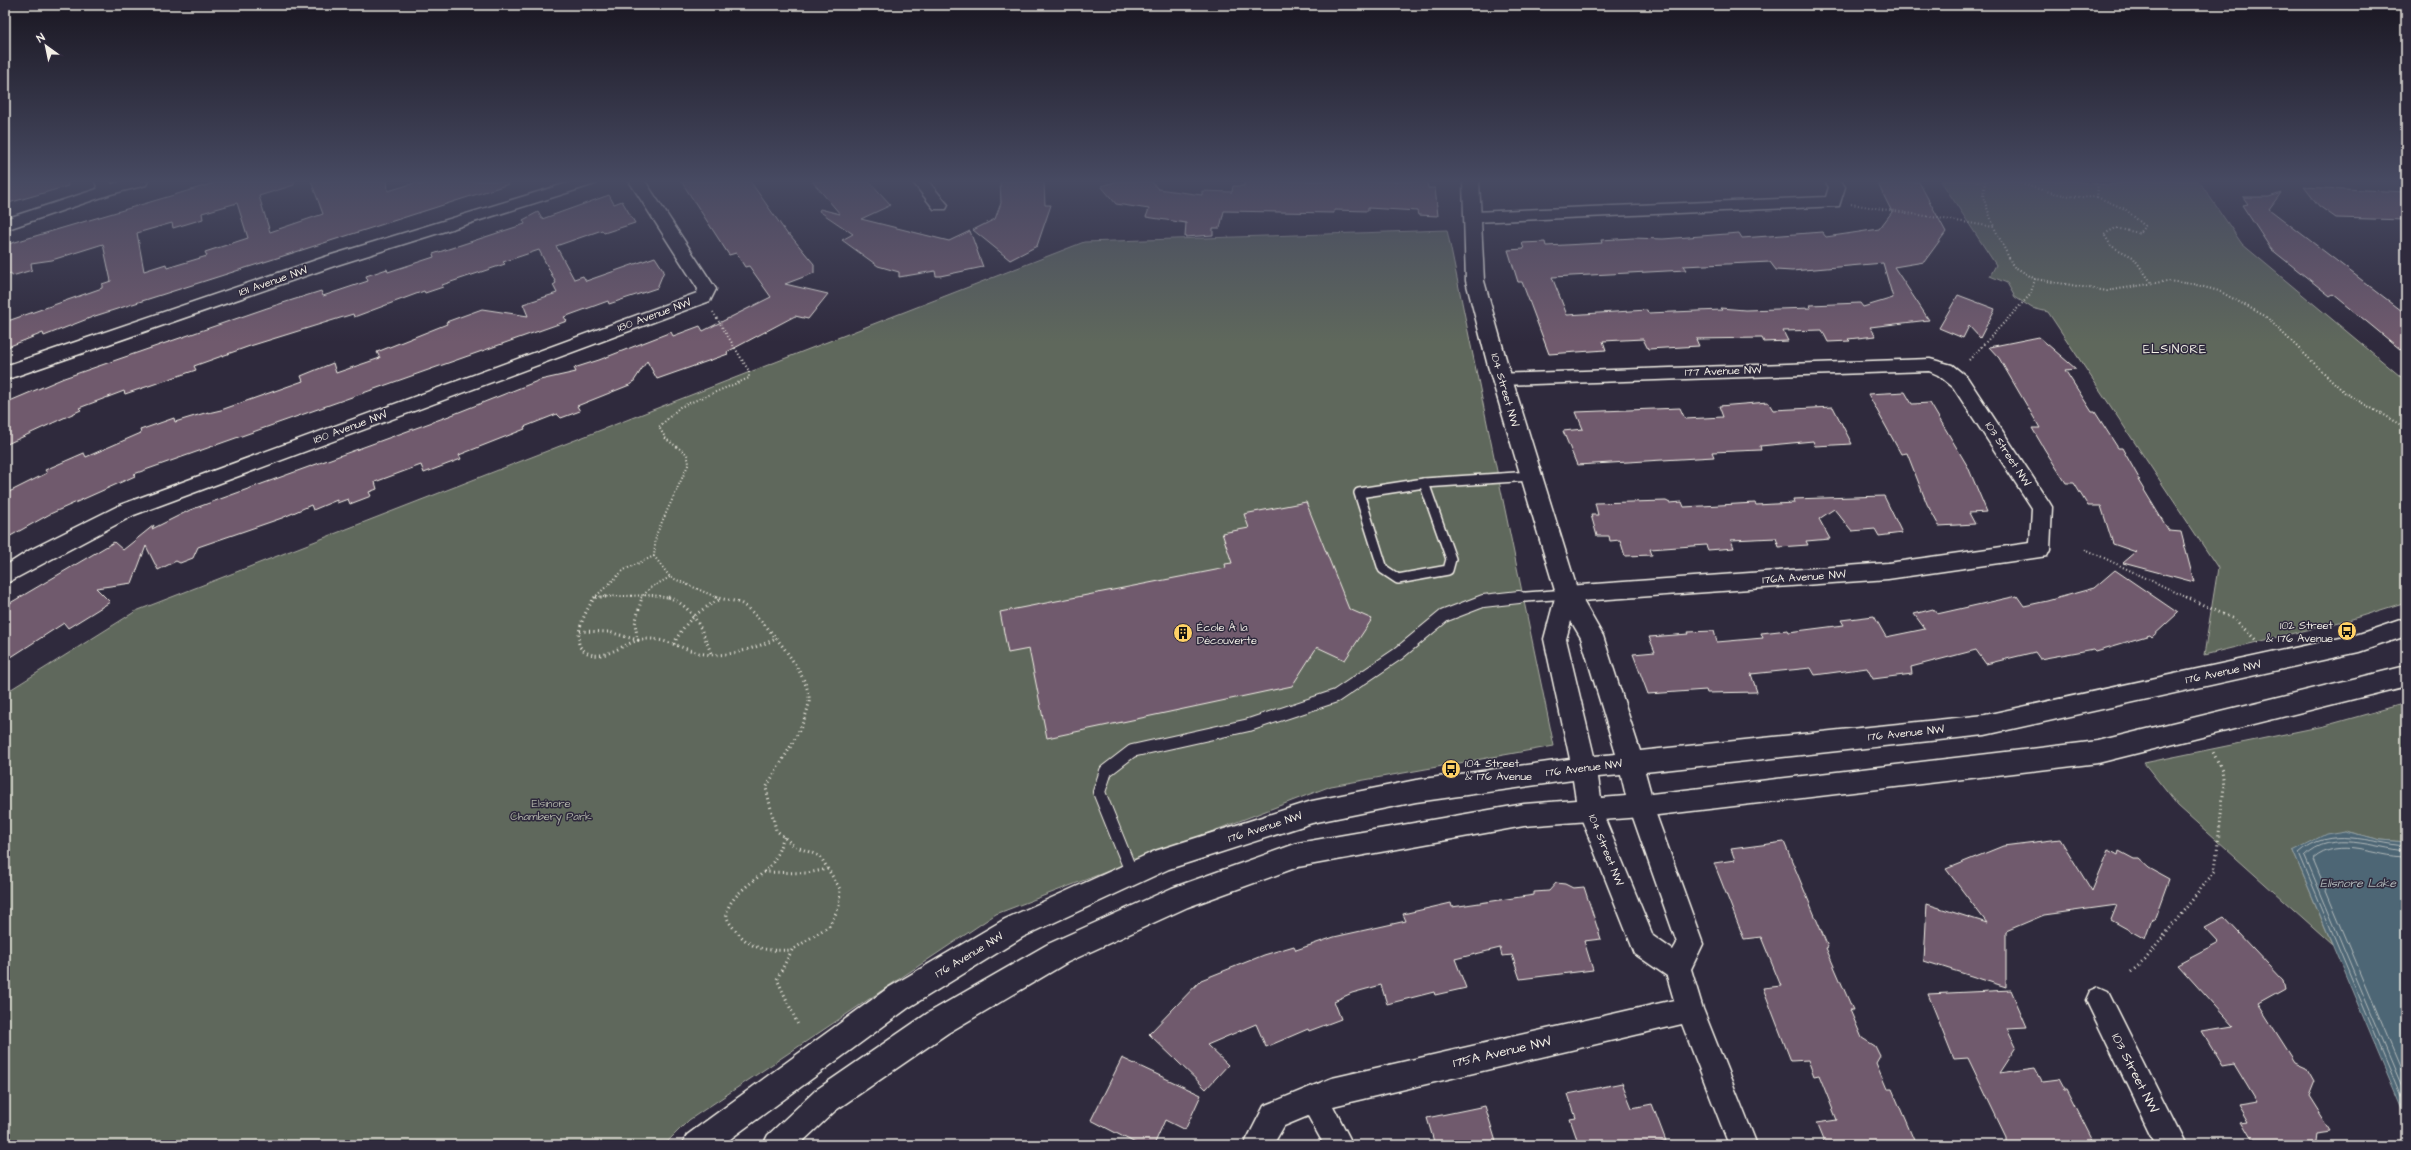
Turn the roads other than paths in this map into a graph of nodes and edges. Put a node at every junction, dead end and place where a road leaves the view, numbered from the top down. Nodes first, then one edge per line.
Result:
1 (417, 235) edge
2 (672, 235) edge
3 (1474, 235) edge
4 (1945, 370) joint
5 (5, 374) edge
6 (1501, 379) junction
7 (1531, 476) junction
8 (1424, 483) junction
9 (2040, 550) joint
10 (5, 576) edge
11 (1567, 594) junction
12 (2406, 628) edge
13 (2406, 676) edge
14 (1631, 762) junction
15 (1584, 768) junction
16 (1641, 806) junction
17 (1590, 810) junction
18 (1132, 874) junction
19 (1678, 968) junction
20 (2099, 1000) dead end
21 (1690, 1009) junction
22 (1314, 1099) junction
23 (697, 1145) edge
24 (778, 1145) edge
25 (1258, 1145) edge
26 (1339, 1145) edge
27 (1743, 1145) edge
28 (2172, 1145) edge

1 - 5 street, 181 Avenue NW
2 - 10 street, 180 Avenue NW
3 - 6 street, 104 Street NW
4 - 6 street, 177 Avenue NW
4 - 9 street, 103 Street NW
6 - 7 street, 104 Street NW
7 - 8 lane
7 - 11 street, 104 Street NW
8 - 8 lane
9 - 11 street, 176A Avenue NW
11 - 14 street, 104 Street NW
11 - 15 street, 104 Street NW
11 - 18 lane
12 - 14 street, 176 Avenue NW
13 - 16 street
14 - 15 street, 176 Avenue NW
14 - 16 street, 104 Street NW
15 - 17 street, 104 Street NW
15 - 18 street, 176 Avenue NW
16 - 17 street
16 - 19 street, 104 Street NW
17 - 19 street, 104 Street NW
17 - 24 street
18 - 23 street, 176 Avenue NW
19 - 21 street
20 - 28 street, 103 Street NW
21 - 22 street, 175A Avenue NW
21 - 27 street
22 - 25 street, 175A Avenue NW
22 - 26 street

